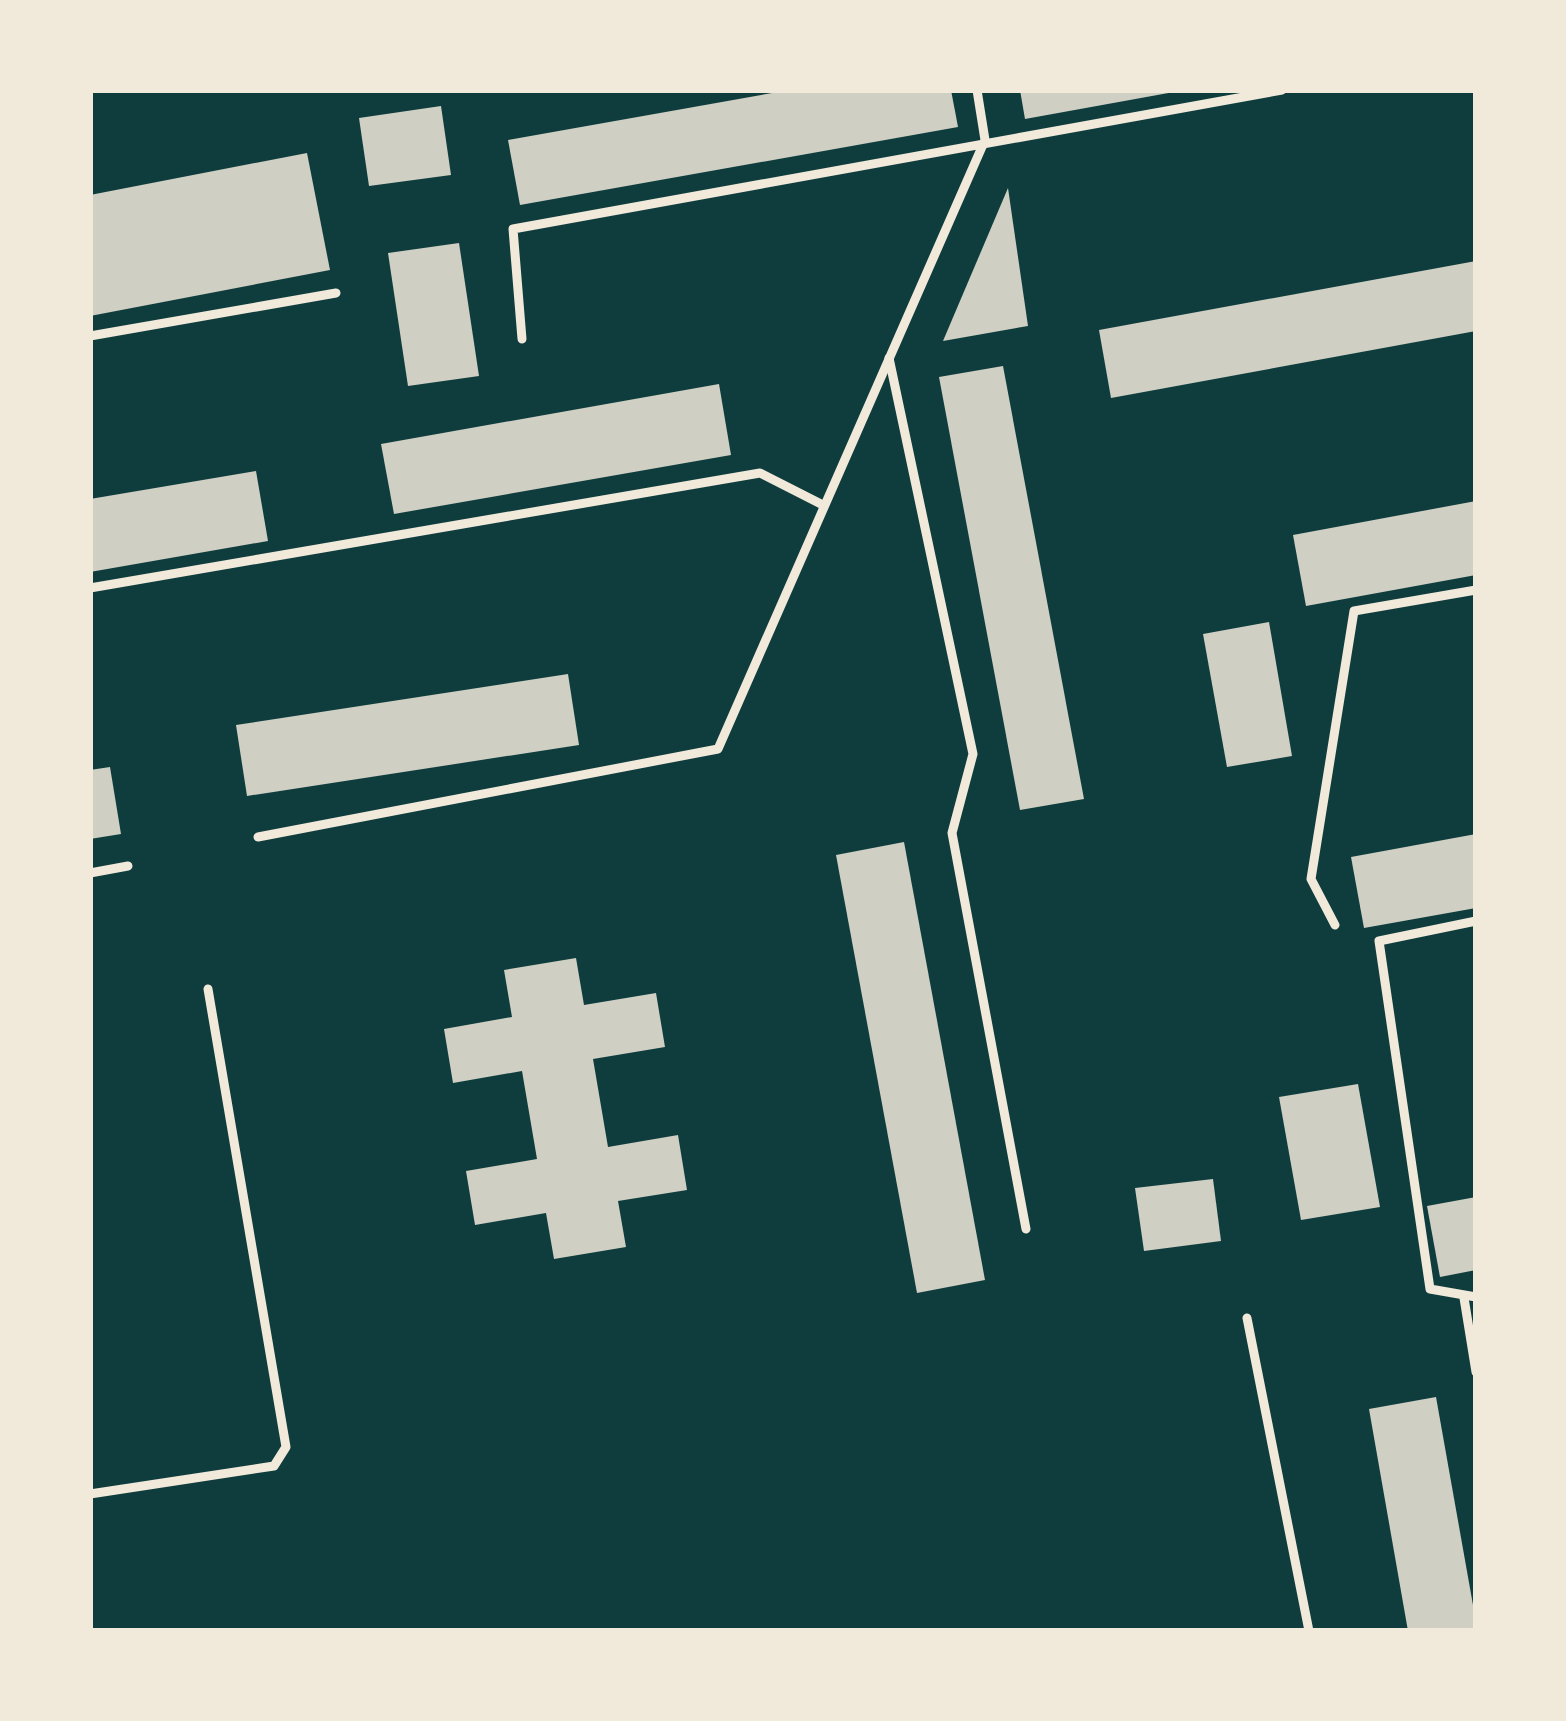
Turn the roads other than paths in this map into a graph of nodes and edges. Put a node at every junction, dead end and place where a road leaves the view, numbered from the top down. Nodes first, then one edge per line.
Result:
1 (977, 90) edge
2 (1282, 90) edge
3 (985, 140) junction
4 (336, 293) dead end
5 (90, 335) edge
6 (522, 339) dead end
7 (889, 358) junction
8 (821, 504) junction
9 (90, 588) edge
10 (1476, 590) edge
11 (258, 837) dead end
12 (128, 866) dead end
13 (90, 872) edge
14 (1476, 921) edge
15 (1336, 925) dead end
16 (208, 989) dead end
17 (1026, 1229) dead end
18 (1470, 1297) edge
19 (1247, 1318) dead end
20 (1476, 1372) edge
21 (90, 1494) edge
22 (1309, 1631) edge

1 - 3 lane
2 - 3 lane
3 - 6 lane
3 - 7 lane
4 - 5 lane
7 - 8 lane
7 - 17 lane
8 - 9 lane
8 - 11 lane
10 - 15 lane
12 - 13 lane
14 - 18 lane
16 - 21 lane
18 - 20 lane
19 - 22 lane

